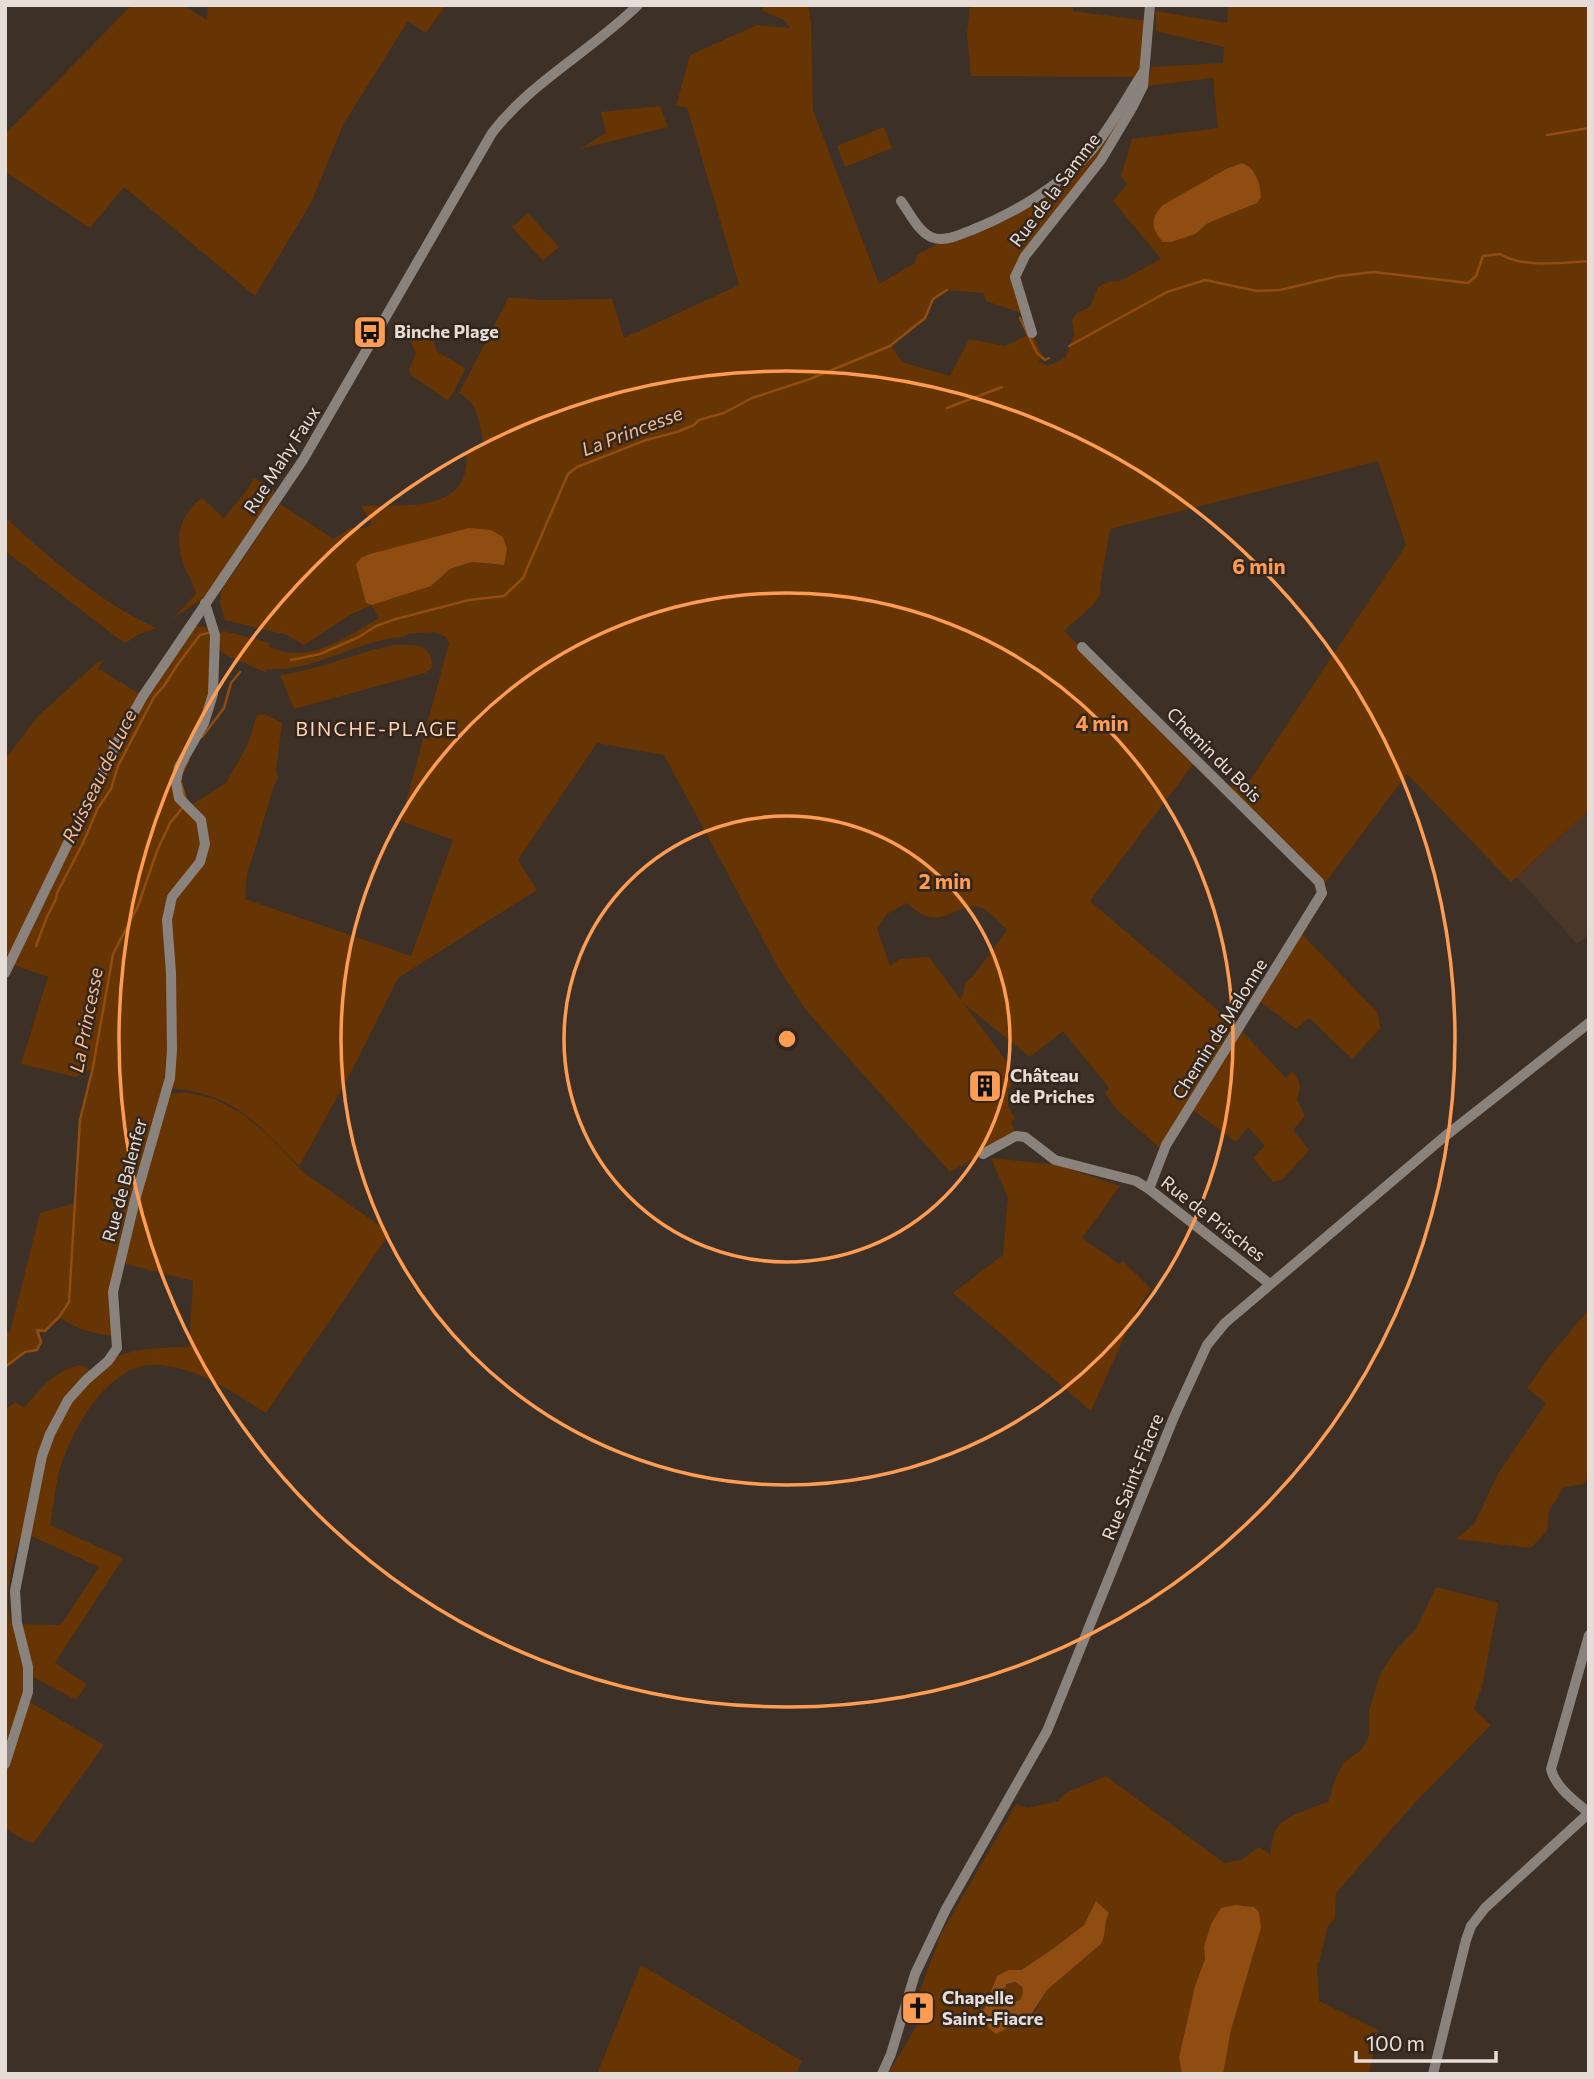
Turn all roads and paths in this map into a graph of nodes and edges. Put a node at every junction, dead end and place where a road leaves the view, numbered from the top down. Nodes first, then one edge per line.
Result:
1 (1150, 5) edge
2 (636, 6) edge
3 (1144, 70) junction
4 (901, 201) dead end
5 (1032, 333) dead end
6 (205, 603) junction
7 (1082, 647) dead end
8 (1322, 887) joint
9 (5, 973) edge
10 (1589, 1023) edge
11 (983, 1154) dead end
12 (1149, 1189) junction
13 (1270, 1284) junction
14 (1589, 1635) edge
15 (5, 1763) edge
16 (1589, 1813) edge
17 (882, 2074) edge
18 (1433, 2074) edge

1 - 3 street
2 - 6 street, Rue Mahy Faux
3 - 4 street
3 - 5 street, Rue de la Samme
6 - 9 street, Rue Mahy Faux
6 - 15 street, Rue de Balenfer
7 - 8 street, Chemin du Bois
8 - 12 street, Chemin de Malonne
10 - 13 street, Rue Saint-Fiacre
11 - 12 street, Rue de Prisches
12 - 13 street, Rue de Prisches
13 - 17 street, Rue Saint-Fiacre
14 - 16 street
16 - 18 street

